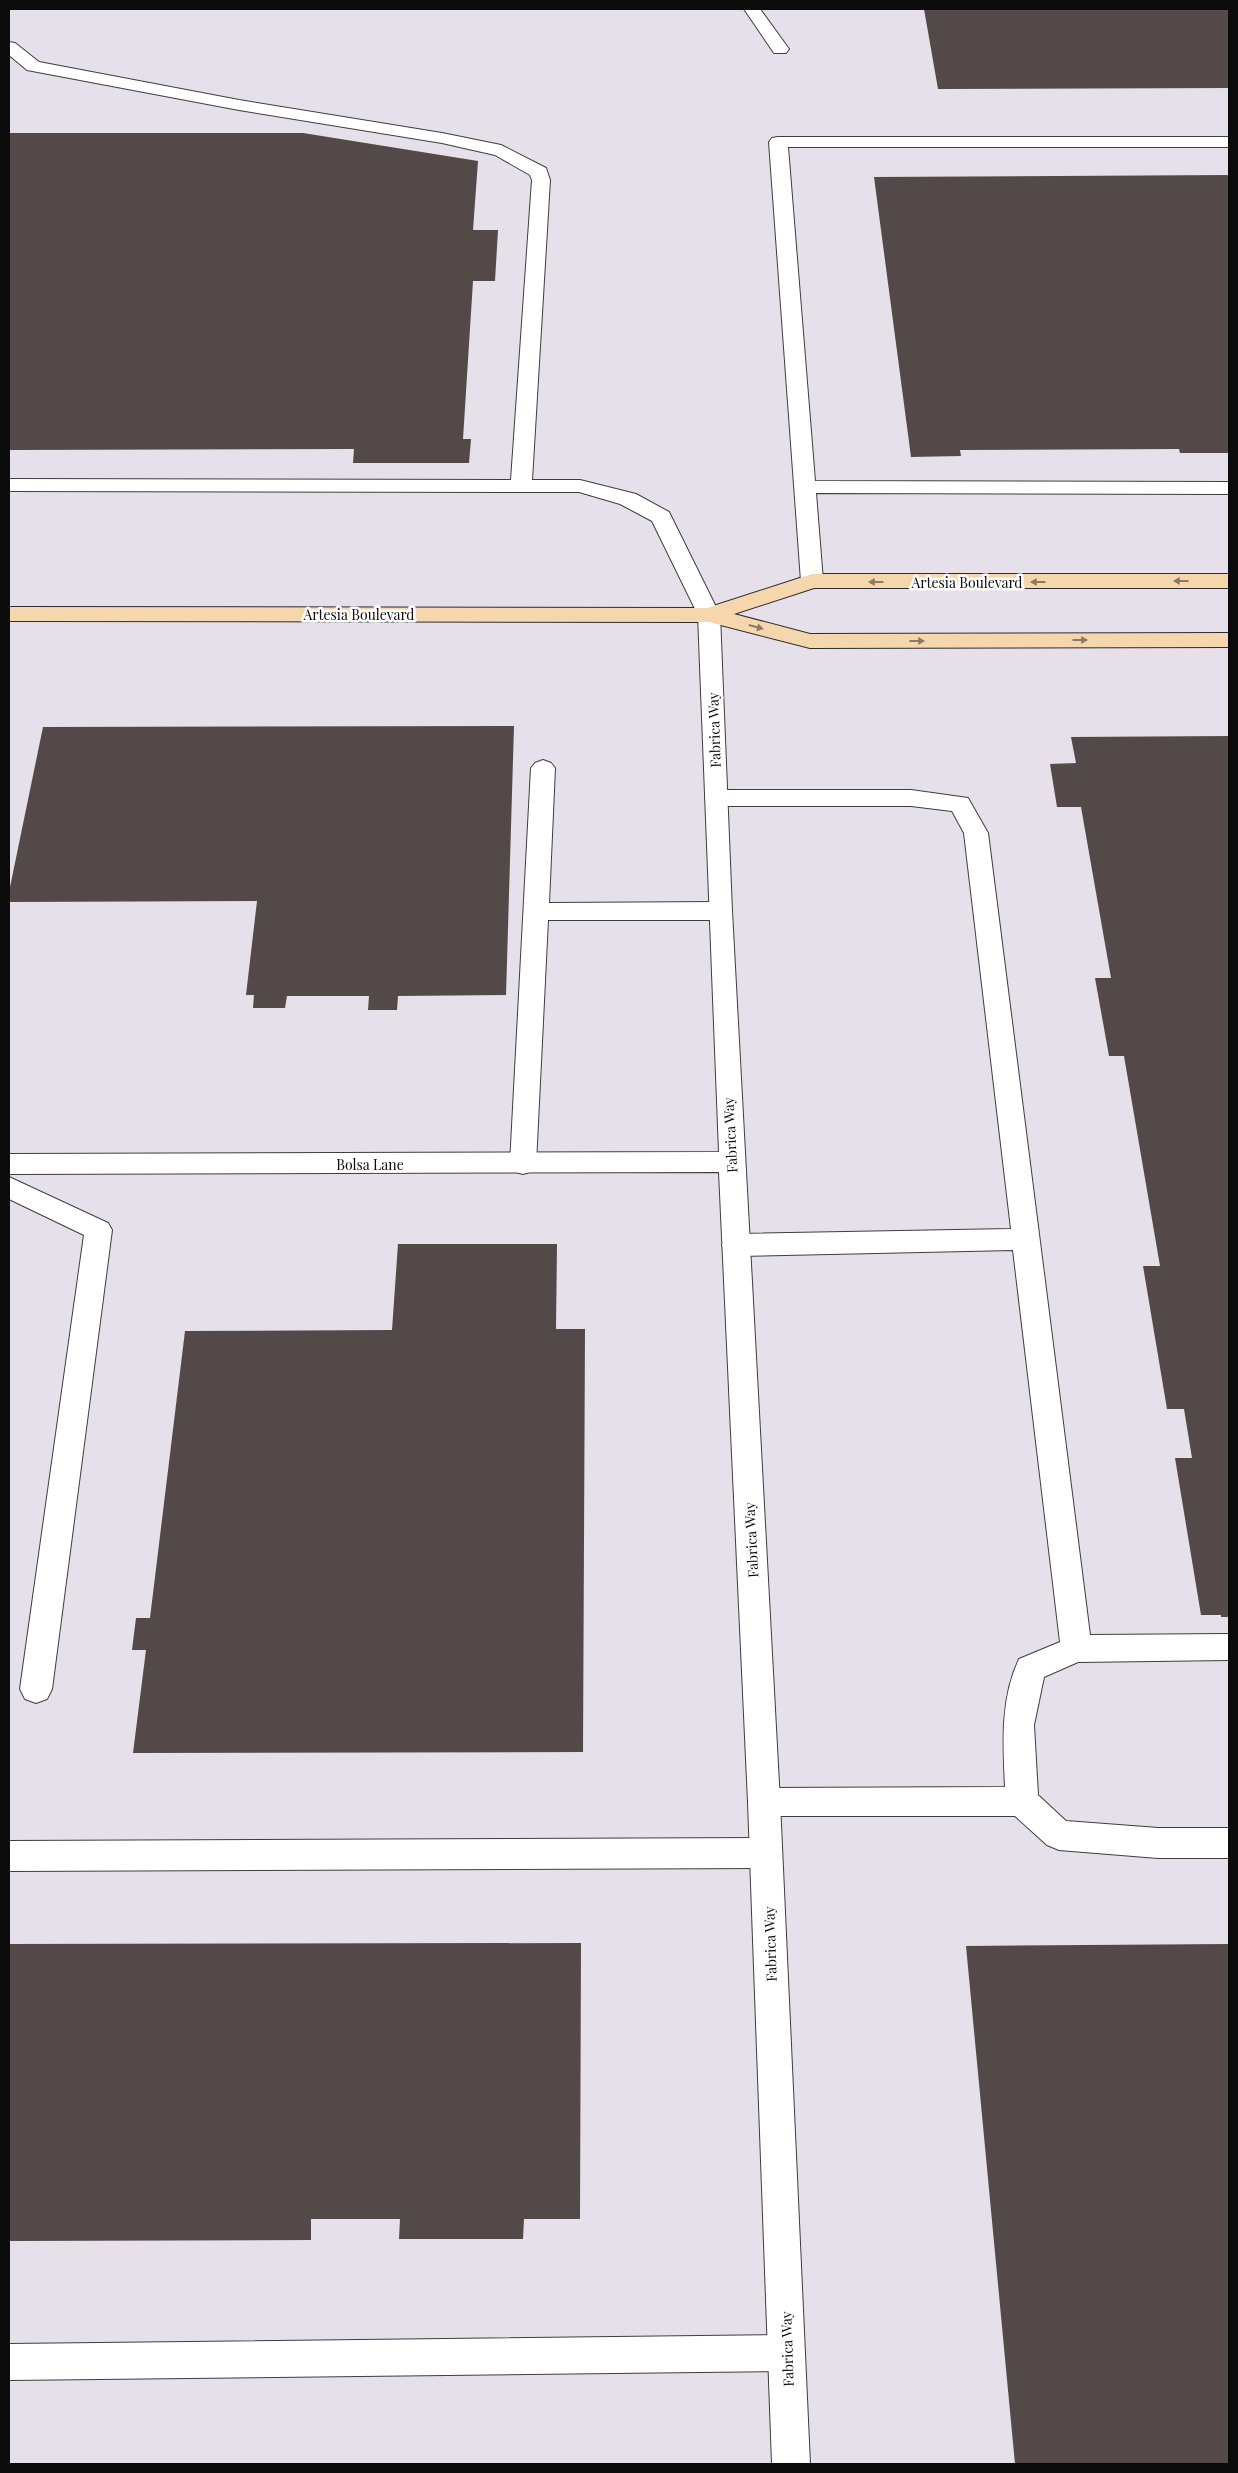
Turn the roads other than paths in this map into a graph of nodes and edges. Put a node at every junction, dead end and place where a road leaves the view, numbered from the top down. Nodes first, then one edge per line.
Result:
1 (752, 9) edge
2 (9, 47) edge
3 (780, 49) dead end
4 (1229, 142) edge
5 (9, 485) edge
6 (521, 485) junction
7 (805, 487) junction
8 (1229, 488) edge
9 (812, 581) junction
10 (1229, 581) edge
11 (9, 614) edge
12 (709, 615) junction
13 (1229, 640) edge
14 (543, 768) dead end
15 (717, 798) junction
16 (536, 912) junction
17 (720, 912) junction
18 (731, 1162) junction
19 (9, 1164) edge
20 (523, 1164) junction
21 (9, 1187) edge
22 (1026, 1239) junction
23 (736, 1245) junction
24 (1229, 1648) edge
25 (1076, 1649) junction
26 (36, 1689) dead end
27 (1022, 1801) junction
28 (764, 1802) junction
29 (1229, 1843) edge
30 (766, 1853) junction
31 (9, 1856) edge
32 (787, 2353) junction
33 (9, 2362) edge
34 (792, 2464) edge

1 - 3 street
2 - 6 street
4 - 7 street
5 - 6 street
6 - 12 street
7 - 8 street
7 - 9 street
10 -> 9 main road, Artesia Boulevard
9 - 12 main road, Artesia Boulevard
11 - 12 main road, Artesia Boulevard
12 -> 13 main road, Artesia Boulevard
12 - 15 street, Fabrica Way
14 - 16 street
15 - 17 street, Fabrica Way
15 - 22 street
16 - 17 street
16 - 20 street
17 - 18 street, Fabrica Way
18 - 20 street, Bolsa Lane
18 - 23 street, Fabrica Way
19 - 20 street, Bolsa Lane
21 - 26 street
22 - 23 street
22 - 25 street
23 - 28 street, Fabrica Way
24 - 25 street
25 - 27 street
27 - 28 street
27 - 29 street
28 - 30 street, Fabrica Way
30 - 31 street
30 - 32 street, Fabrica Way
32 - 33 street
32 - 34 street, Fabrica Way

